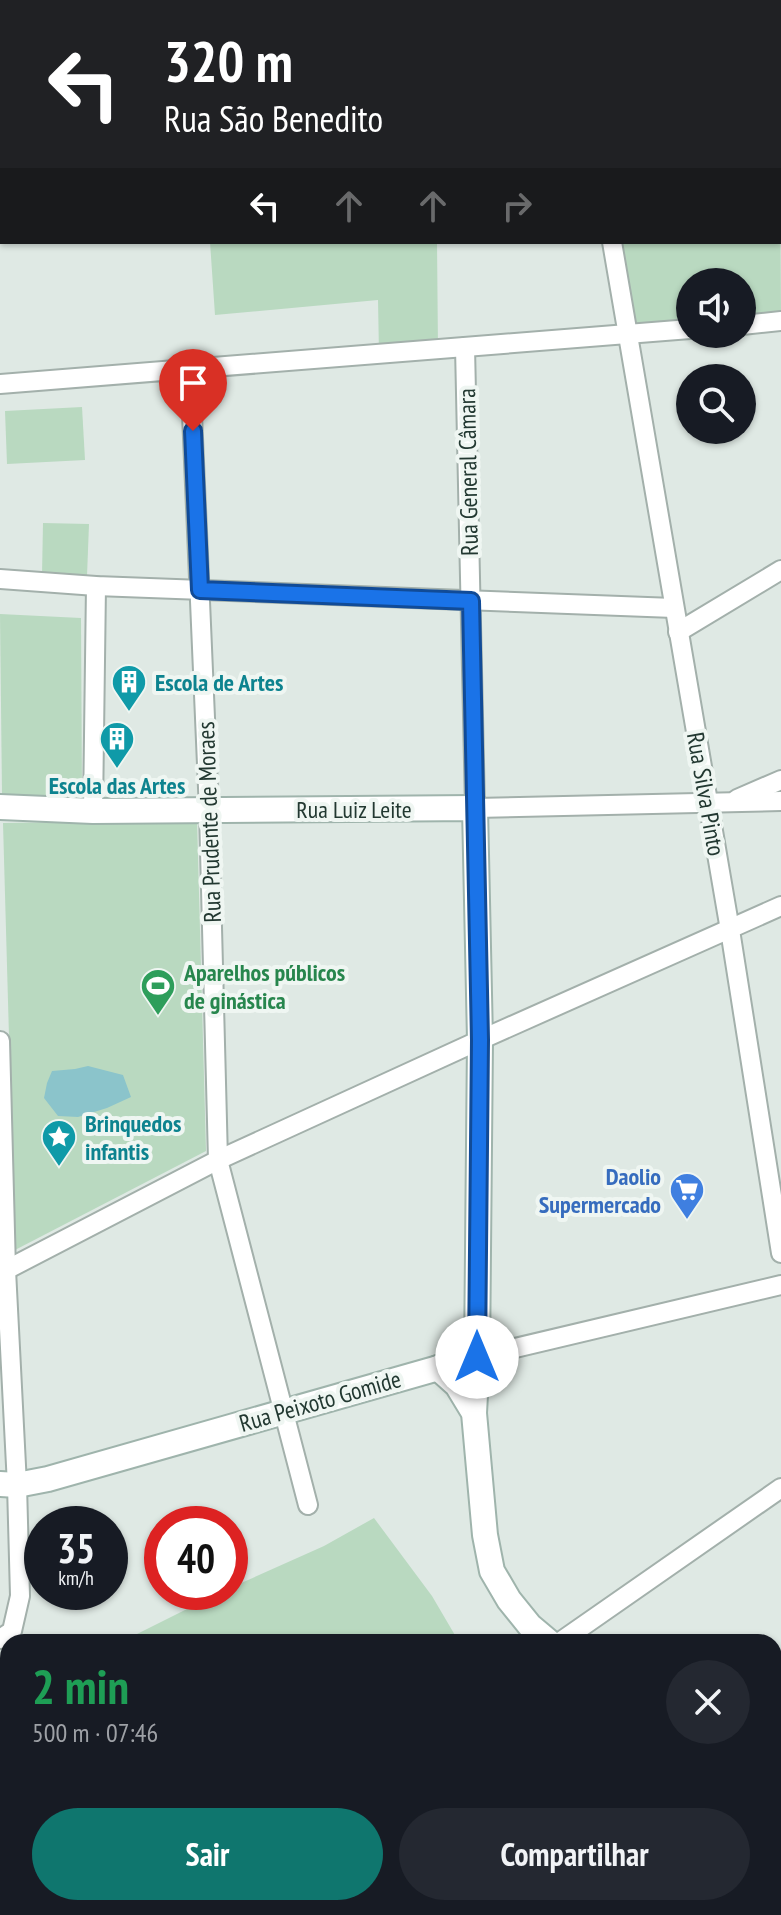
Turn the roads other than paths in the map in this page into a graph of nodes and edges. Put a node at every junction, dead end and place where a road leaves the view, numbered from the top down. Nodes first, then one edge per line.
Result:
1 (612, 244) edge
2 (781, 321) edge
3 (756, 324) edge
4 (676, 330) edge
5 (628, 335) junction
6 (465, 347) junction
7 (190, 368) junction
8 (0, 384) edge
9 (781, 570) edge
10 (0, 579) edge
11 (96, 586) junction
12 (200, 590) junction
13 (471, 601) junction
14 (674, 608) junction
15 (678, 632) junction
16 (781, 780) edge
17 (781, 801) edge
18 (727, 803) junction
19 (707, 804) junction
20 (0, 807) edge
21 (475, 808) junction
22 (93, 811) junction
23 (209, 811) junction
24 (781, 906) edge
25 (730, 930) junction
26 (480, 1040) junction
27 (0, 1041) edge
28 (218, 1160) junction
29 (781, 1253) edge
30 (3, 1270) edge
31 (781, 1285) edge
32 (477, 1357) junction
33 (438, 1368) junction
34 (282, 1412) junction
35 (474, 1413) junction
36 (8, 1484) edge
37 (781, 1488) edge
38 (308, 1505) dead end
39 (8, 1634) edge
40 (540, 1634) edge
41 (571, 1634) edge

1 - 5 street, Rua Silva Pinto
2 - 3 street
4 - 5 street
5 - 6 street
5 - 14 street, Rua Silva Pinto
6 - 7 street
6 - 13 street, Rua General Câmara
7 - 8 street
7 - 12 street, Rua Prudente de Moraes
9 - 15 street
10 - 11 street
11 - 12 street
11 - 22 street
12 - 13 street
12 - 23 street, Rua Prudente de Moraes
13 - 14 street
13 - 21 street, Rua General Câmara
14 - 15 street, Rua Silva Pinto
15 - 19 street, Rua Silva Pinto
16 - 18 street
17 - 18 street, Rua Luiz Leite
18 - 19 street, Rua Luiz Leite
19 - 21 street, Rua Luiz Leite
19 - 25 street, Rua Silva Pinto
20 - 22 street, Rua Luiz Leite
21 - 23 street, Rua Luiz Leite
21 - 26 street, Rua General Câmara
22 - 23 street, Rua Luiz Leite
23 - 28 street, Rua Prudente de Moraes
24 - 25 street
25 - 26 street
25 - 29 street, Rua Silva Pinto
26 - 28 street
26 - 32 street, Rua General Câmara
27 - 30 street
28 - 30 street
28 - 34 street, Rua Prudente de Moraes
30 - 36 street
31 - 32 street, Rua Peixoto Gomide
32 - 33 street, Rua Peixoto Gomide
32 - 35 street, Rua General Câmara
33 - 34 street, Rua Peixoto Gomide
33 - 35 street
34 - 36 street, Rua Peixoto Gomide
34 - 38 street, Rua Prudente de Moraes
35 - 40 street, Rua General Câmara
36 - 39 street
37 - 41 street

